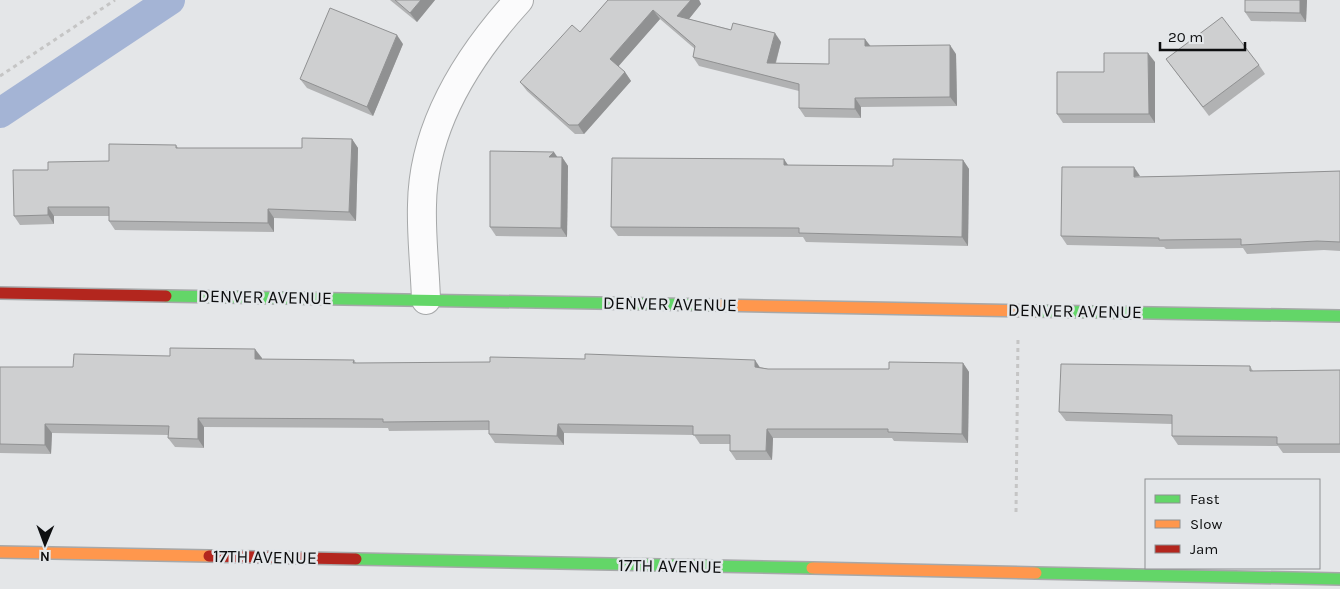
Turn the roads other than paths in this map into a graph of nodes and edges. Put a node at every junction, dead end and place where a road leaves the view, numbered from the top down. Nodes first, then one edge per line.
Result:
1 (519, 0) edge
2 (0, 293) edge
3 (426, 300) junction
4 (1340, 316) edge
5 (0, 552) edge
6 (1340, 580) edge

1 - 3 street
2 - 3 street, DENVER AVENUE
3 - 4 street, DENVER AVENUE
5 - 6 street, 17TH AVENUE

